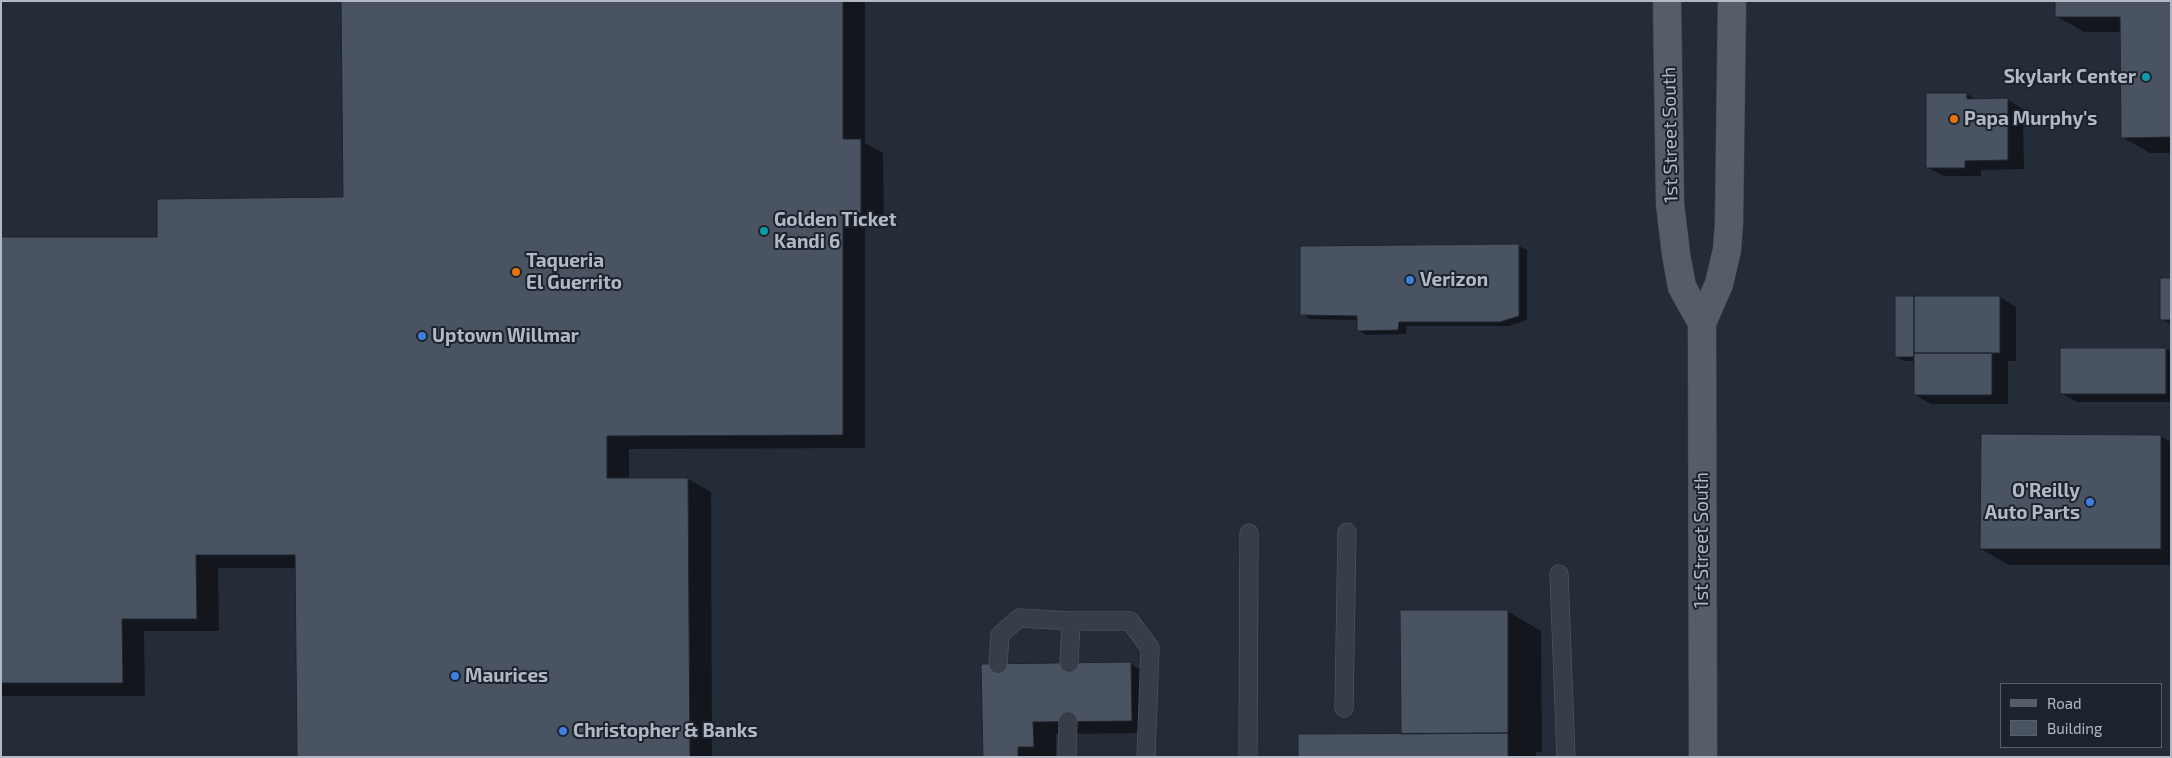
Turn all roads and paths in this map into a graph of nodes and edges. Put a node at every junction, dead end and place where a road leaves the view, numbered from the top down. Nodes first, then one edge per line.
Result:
1 (1667, 1) edge
2 (1732, 1) edge
3 (1702, 323) junction
4 (1347, 532) dead end
5 (1249, 533) dead end
6 (1559, 574) dead end
7 (1071, 621) junction
8 (1070, 663) dead end
9 (998, 664) dead end
10 (1344, 708) dead end
11 (1068, 721) dead end
12 (1067, 757) edge
13 (1146, 757) edge
14 (1248, 757) edge
15 (1566, 757) edge
16 (1703, 757) edge

1 - 3 main road, 1st Street South
2 - 3 main road, 1st Street South
3 - 16 main road, 1st Street South
4 - 10 lane
5 - 14 lane
6 - 15 lane
7 - 8 lane
7 - 9 lane
7 - 13 lane
11 - 12 lane

